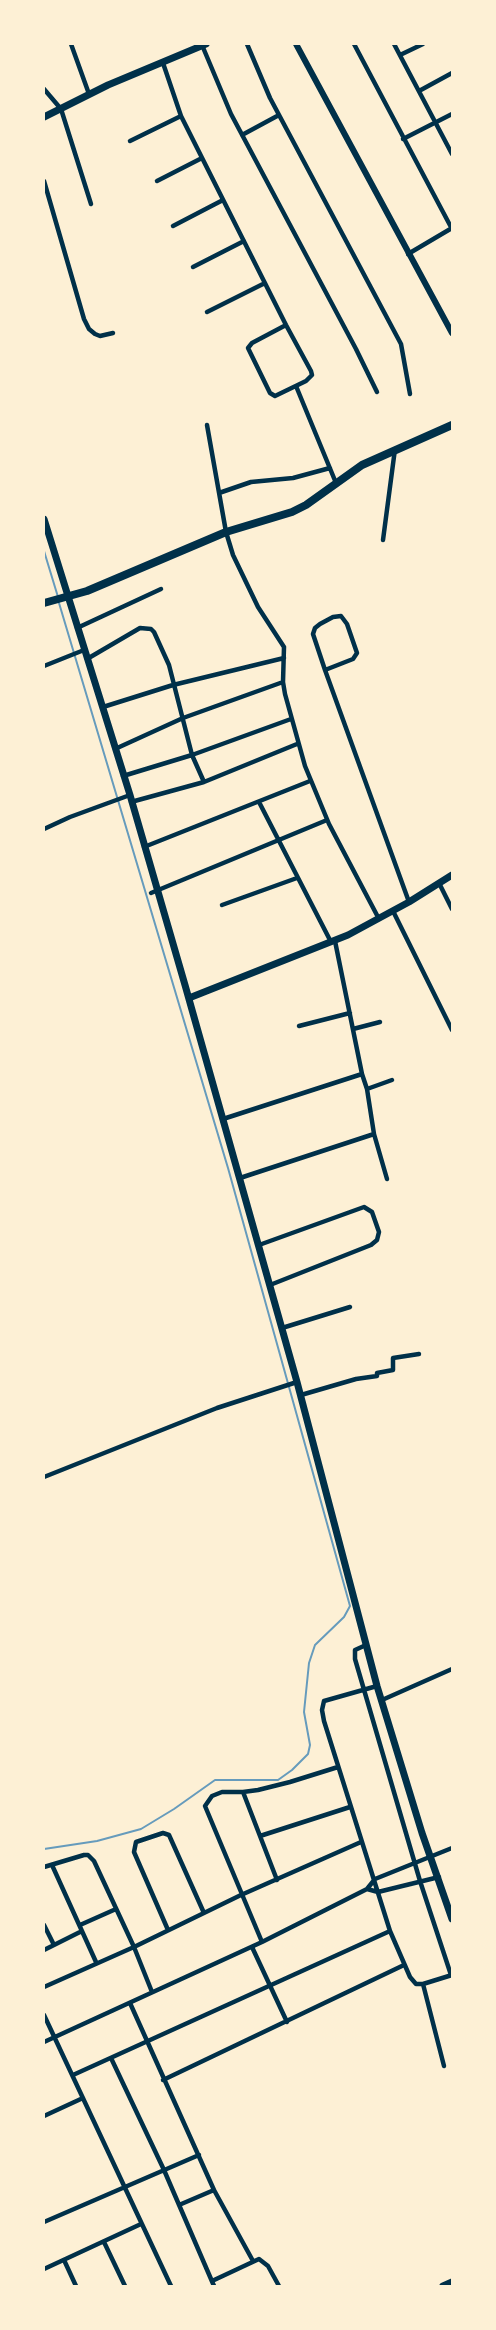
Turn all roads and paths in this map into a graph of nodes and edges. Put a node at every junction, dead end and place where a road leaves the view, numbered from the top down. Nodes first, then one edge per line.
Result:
1 (71, 44) edge
2 (204, 44) edge
3 (247, 44) edge
4 (296, 44) edge
5 (354, 44) edge
6 (394, 44) edge
7 (423, 44) edge
8 (400, 56) junction
9 (163, 63) junction
10 (453, 73) edge
11 (44, 89) edge
12 (419, 91) junction
13 (89, 94) junction
14 (63, 108) junction
15 (453, 114) edge
16 (279, 115) junction
17 (181, 116) junction
18 (44, 117) edge
19 (436, 122) junction
20 (242, 135) junction
21 (403, 139) junction
22 (130, 141) dead end
23 (452, 153) edge
24 (202, 158) junction
25 (44, 181) edge
26 (157, 181) dead end
27 (224, 200) junction
28 (91, 204) dead end
29 (173, 225) dead end
30 (452, 228) edge
31 (244, 241) junction
32 (408, 254) junction
33 (193, 267) dead end
34 (265, 283) junction
35 (207, 312) dead end
36 (286, 324) junction
37 (113, 333) dead end
38 (453, 333) edge
39 (296, 386) junction
40 (377, 393) dead end
41 (410, 394) dead end
42 (207, 425) dead end
43 (453, 425) edge
44 (395, 449) junction
45 (330, 468) junction
46 (336, 483) junction
47 (219, 493) junction
48 (44, 519) edge
49 (226, 532) junction
50 (383, 540) dead end
51 (161, 589) dead end
52 (65, 597) junction
53 (48, 602) edge
54 (77, 628) junction
55 (84, 650) junction
56 (284, 658) junction
57 (87, 659) junction
58 (44, 666) edge
59 (325, 670) junction
60 (283, 682) junction
61 (173, 685) junction
62 (103, 707) junction
63 (183, 718) junction
64 (288, 720) junction
65 (295, 744) junction
66 (115, 749) junction
67 (192, 755) junction
68 (123, 776) junction
69 (204, 782) junction
70 (306, 783) junction
71 (130, 799) junction
72 (259, 802) junction
73 (325, 821) junction
74 (44, 829) edge
75 (279, 839) junction
76 (144, 847) junction
77 (453, 875) edge
78 (297, 878) junction
79 (439, 883) junction
80 (154, 892) junction
81 (410, 902) junction
82 (222, 905) dead end
83 (453, 909) edge
84 (393, 911) junction
85 (373, 922) junction
86 (333, 941) junction
87 (189, 998) junction
88 (350, 1013) junction
89 (380, 1022) dead end
90 (299, 1026) dead end
91 (353, 1029) junction
92 (453, 1029) edge
93 (362, 1074) junction
94 (392, 1080) dead end
95 (367, 1089) junction
96 (223, 1119) junction
97 (374, 1134) junction
98 (240, 1178) junction
99 (387, 1179) dead end
100 (259, 1245) junction
101 (270, 1285) junction
102 (350, 1307) dead end
103 (282, 1328) junction
104 (419, 1354) dead end
105 (292, 1383) junction
106 (301, 1395) junction
107 (44, 1477) edge
108 (365, 1646) junction
109 (453, 1670) edge
110 (376, 1687) junction
111 (366, 1689) junction
112 (382, 1700) junction
113 (338, 1767) junction
114 (243, 1792) junction
115 (350, 1807) junction
116 (260, 1836) junction
117 (361, 1842) junction
118 (453, 1848) edge
119 (423, 1860) junction
120 (52, 1865) junction
121 (44, 1868) edge
122 (375, 1879) junction
123 (429, 1879) junction
124 (277, 1880) junction
125 (367, 1889) junction
126 (378, 1892) junction
127 (241, 1894) junction
128 (116, 1909) junction
129 (204, 1913) junction
130 (453, 1919) edge
131 (44, 1925) edge
132 (80, 1925) junction
133 (168, 1930) junction
134 (82, 1931) junction
135 (390, 1931) junction
136 (262, 1942) junction
137 (54, 1946) junction
138 (134, 1947) junction
139 (252, 1947) junction
140 (44, 1950) edge
141 (96, 1962) junction
142 (404, 1965) junction
143 (452, 1975) edge
144 (423, 1984) junction
145 (270, 1986) junction
146 (44, 1987) edge
147 (152, 1992) junction
148 (129, 2004) junction
149 (44, 2015) edge
150 (287, 2022) junction
151 (54, 2037) junction
152 (44, 2042) edge
153 (147, 2043) junction
154 (111, 2058) junction
155 (444, 2066) dead end
156 (73, 2075) junction
157 (163, 2080) junction
158 (83, 2098) junction
159 (44, 2116) edge
160 (199, 2155) junction
161 (164, 2170) junction
162 (123, 2186) junction
163 (214, 2190) junction
164 (179, 2205) junction
165 (44, 2222) edge
166 (141, 2224) junction
167 (104, 2242) junction
168 (64, 2260) junction
169 (253, 2261) junction
170 (44, 2269) edge
171 (453, 2282) edge
172 (213, 2284) edge
173 (76, 2286) edge
174 (125, 2286) edge
175 (171, 2286) edge
176 (279, 2286) edge
177 (443, 2286) edge

1 - 13 street
2 - 9 main road
2 - 20 street
3 - 16 street
4 - 32 street
5 - 21 street
6 - 8 street
7 - 8 street
8 - 12 street
9 - 13 main road
9 - 17 street
10 - 12 street
11 - 14 street
12 - 19 street
13 - 14 main road
14 - 18 main road
14 - 28 street
15 - 19 street
16 - 20 street
16 - 41 street
17 - 22 street
17 - 24 street
19 - 21 street
19 - 23 street
20 - 40 street
21 - 30 street
24 - 26 street
24 - 27 street
25 - 37 street
27 - 29 street
27 - 31 street
30 - 32 street
31 - 33 street
31 - 34 street
32 - 38 street
34 - 35 street
34 - 36 street
36 - 39 street
36 - 39 street
39 - 45 street
42 - 47 street
43 - 44 highway
44 - 46 highway
44 - 50 street
45 - 46 street
45 - 47 street
46 - 49 highway
47 - 49 street
48 - 52 main road
49 - 52 highway
49 - 56 street
51 - 54 street
52 - 53 highway
52 - 54 main road
54 - 55 main road
55 - 57 main road
55 - 58 street
56 - 60 street
56 - 61 street
57 - 61 street
57 - 62 main road
59 - 59 street
59 - 81 street
60 - 63 street
60 - 64 street
61 - 62 street
61 - 63 street
62 - 66 main road
63 - 66 street
63 - 67 street
64 - 65 street
64 - 67 street
65 - 69 street
65 - 70 street
66 - 68 main road
67 - 68 street
67 - 69 street
68 - 71 main road
69 - 71 street
70 - 72 street
70 - 73 street
71 - 74 street
71 - 76 main road
72 - 75 street
72 - 76 street
73 - 75 street
73 - 85 street
75 - 78 street
75 - 80 street
76 - 80 main road
77 - 79 main road
78 - 82 street
78 - 86 street
79 - 81 main road
79 - 83 street
80 - 87 main road
81 - 84 main road
84 - 85 main road
84 - 92 street
85 - 86 main road
86 - 87 main road
86 - 88 street
87 - 96 main road
88 - 90 street
88 - 91 street
89 - 91 street
91 - 93 street
93 - 95 street
93 - 96 street
94 - 95 street
95 - 97 street
96 - 98 main road
97 - 98 street
97 - 99 street
98 - 100 main road
100 - 101 main road
100 - 101 street
101 - 103 main road
102 - 103 street
103 - 105 main road
104 - 106 street
105 - 106 main road
105 - 107 street
106 - 108 main road
108 - 110 main road
108 - 111 street
109 - 112 street
110 - 111 street
110 - 112 main road
111 - 113 street
111 - 119 street
112 - 119 main road
113 - 114 street
113 - 115 street
114 - 116 street
114 - 127 street
115 - 116 street
115 - 117 street
116 - 124 street
117 - 122 street
117 - 124 street
118 - 119 street
119 - 122 street
119 - 123 main road
119 - 123 street
120 - 121 street
120 - 128 street
120 - 132 street
122 - 125 street
122 - 126 street
123 - 126 street
123 - 130 main road
123 - 143 street
124 - 127 street
125 - 126 street
125 - 136 street
126 - 135 street
127 - 129 street
127 - 136 street
128 - 132 street
128 - 138 street
129 - 133 street
129 - 133 street
131 - 137 street
132 - 134 street
133 - 138 street
134 - 137 street
134 - 141 street
135 - 142 street
135 - 145 street
136 - 139 street
137 - 140 street
138 - 141 street
138 - 147 street
139 - 145 street
139 - 147 street
141 - 146 street
142 - 144 street
142 - 150 street
143 - 144 street
144 - 155 street
145 - 150 street
145 - 153 street
147 - 148 street
148 - 151 street
148 - 153 street
149 - 151 street
150 - 157 street
151 - 152 street
151 - 156 street
153 - 154 street
153 - 157 street
154 - 156 street
154 - 161 street
156 - 158 street
157 - 160 street
158 - 159 street
158 - 162 street
160 - 161 street
160 - 163 street
161 - 162 street
161 - 164 street
162 - 165 street
162 - 166 street
163 - 164 street
163 - 169 street
164 - 172 street
166 - 167 street
166 - 175 street
167 - 168 street
167 - 174 street
168 - 170 street
168 - 173 street
169 - 172 street
169 - 176 street
171 - 177 main road

